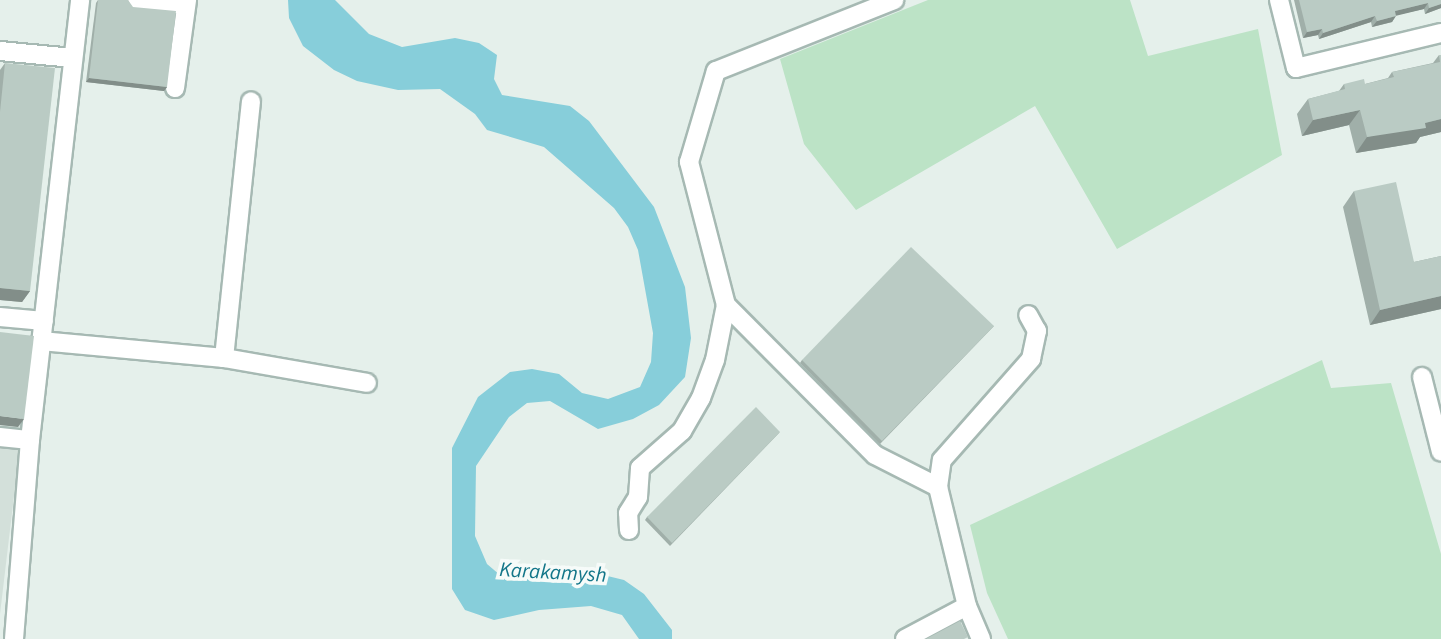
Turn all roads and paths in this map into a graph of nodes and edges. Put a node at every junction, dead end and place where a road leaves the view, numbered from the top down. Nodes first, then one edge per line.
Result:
1 (80, 0) edge
2 (132, 0) edge
3 (894, 0) edge
4 (1279, 0) edge
5 (187, 2) edge
6 (1441, 33) edge
7 (0, 51) edge
8 (73, 58) junction
9 (175, 88) dead end
10 (251, 102) dead end
11 (726, 304) junction
12 (1028, 315) dead end
13 (0, 317) edge
14 (44, 321) junction
15 (41, 341) junction
16 (225, 358) junction
17 (1422, 377) dead end
18 (367, 383) dead end
19 (0, 437) edge
20 (30, 440) junction
21 (1441, 452) edge
22 (938, 487) junction
23 (629, 530) dead end
24 (967, 606) junction
25 (14, 639) edge
26 (905, 639) edge
27 (981, 639) edge

1 - 8 street
2 - 5 street
3 - 11 street
4 - 6 street
5 - 9 street
7 - 8 street
8 - 14 street
10 - 16 street
11 - 22 street
11 - 23 street
12 - 22 street
13 - 14 street
14 - 15 street
15 - 16 street
15 - 20 street
16 - 18 street
17 - 21 street
19 - 20 street
20 - 25 street
22 - 24 street
24 - 26 street
24 - 27 street

